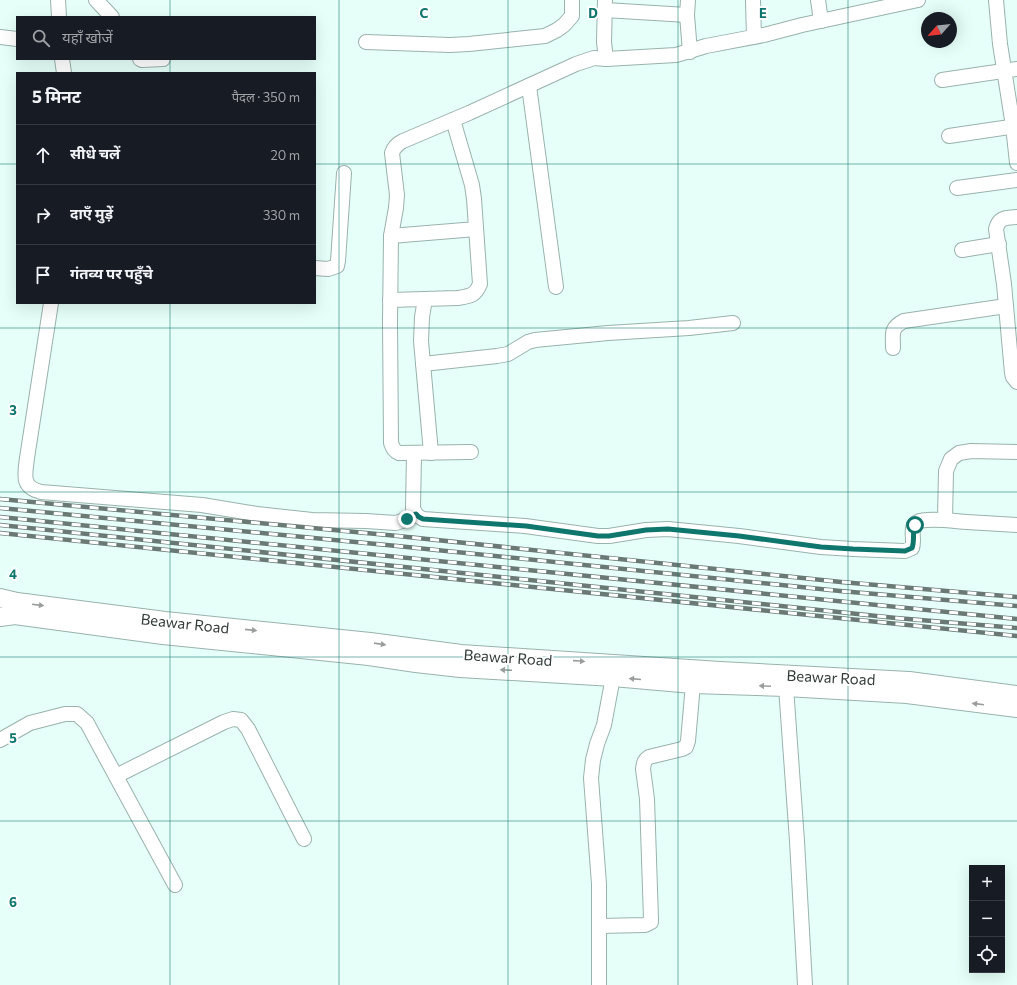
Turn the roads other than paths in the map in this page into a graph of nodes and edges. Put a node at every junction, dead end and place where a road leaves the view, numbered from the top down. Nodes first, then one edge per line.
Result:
1 (58, 0) edge
2 (96, 0) edge
3 (572, 0) edge
4 (688, 0) edge
5 (753, 0) edge
6 (818, 0) edge
7 (918, 0) edge
8 (996, 0) edge
9 (886, 4) edge
10 (605, 5) edge
11 (687, 15) junction
12 (59, 16) edge
13 (111, 16) edge
14 (821, 21) junction
15 (0, 37) edge
16 (754, 37) junction
17 (16, 39) edge
18 (366, 42) dead end
19 (690, 52) junction
20 (606, 59) junction
21 (62, 60) edge
22 (1011, 70) edge
23 (64, 72) edge
24 (942, 80) dead end
25 (529, 86) junction
26 (453, 120) junction
27 (1015, 126) edge
28 (949, 136) dead end
29 (1017, 163) edge
30 (344, 173) dead end
31 (1017, 180) edge
32 (957, 188) dead end
33 (1017, 217) edge
34 (476, 230) junction
35 (391, 236) junction
36 (999, 244) junction
37 (962, 250) dead end
38 (316, 268) edge
39 (556, 287) dead end
40 (425, 299) junction
41 (390, 300) junction
42 (51, 304) edge
43 (1010, 312) edge
44 (733, 323) dead end
45 (893, 348) dead end
46 (423, 364) junction
47 (1017, 382) edge
48 (472, 452) dead end
49 (1017, 452) edge
50 (431, 453) junction
51 (414, 454) junction
52 (416, 514) junction
53 (945, 520) junction
54 (1017, 525) edge
55 (0, 598) edge
56 (0, 617) edge
57 (612, 677) junction
58 (692, 684) junction
59 (786, 687) junction
60 (1017, 695) edge
61 (1017, 708) edge
62 (0, 740) edge
63 (116, 776) junction
64 (304, 839) dead end
65 (175, 886) dead end
66 (599, 926) junction
67 (599, 985) edge
68 (805, 985) edge

1 - 12 street
2 - 13 street
3 - 18 street
4 - 11 street
5 - 16 street
6 - 14 street
7 - 9 street
8 - 22 street
9 - 14 street
10 - 11 street
10 - 20 street
11 - 19 street
14 - 16 street
15 - 17 street
16 - 19 street
19 - 20 street
20 - 25 street
21 - 23 street
22 - 24 street
22 - 27 street
25 - 26 street
25 - 39 street
26 - 34 street
26 - 35 street
27 - 28 street
27 - 29 street
30 - 38 street
31 - 32 street
33 - 36 street
34 - 35 street
34 - 40 street
35 - 41 street
36 - 37 street
36 - 43 street
40 - 41 street
40 - 46 street
41 - 51 street
42 - 52 street
43 - 45 street
43 - 47 street
44 - 46 street
46 - 50 street
48 - 50 street
49 - 53 street
50 - 51 street
51 - 52 street
52 - 53 street
53 - 54 street
55 -> 60 main road, Beawar Road
57 -> 56 main road, Beawar Road
58 -> 57 main road, Beawar Road
57 - 66 street
59 -> 58 main road, Beawar Road
58 - 66 street
61 -> 59 main road, Beawar Road
59 - 68 street
62 - 63 street
63 - 64 street
63 - 65 street
66 - 67 street

